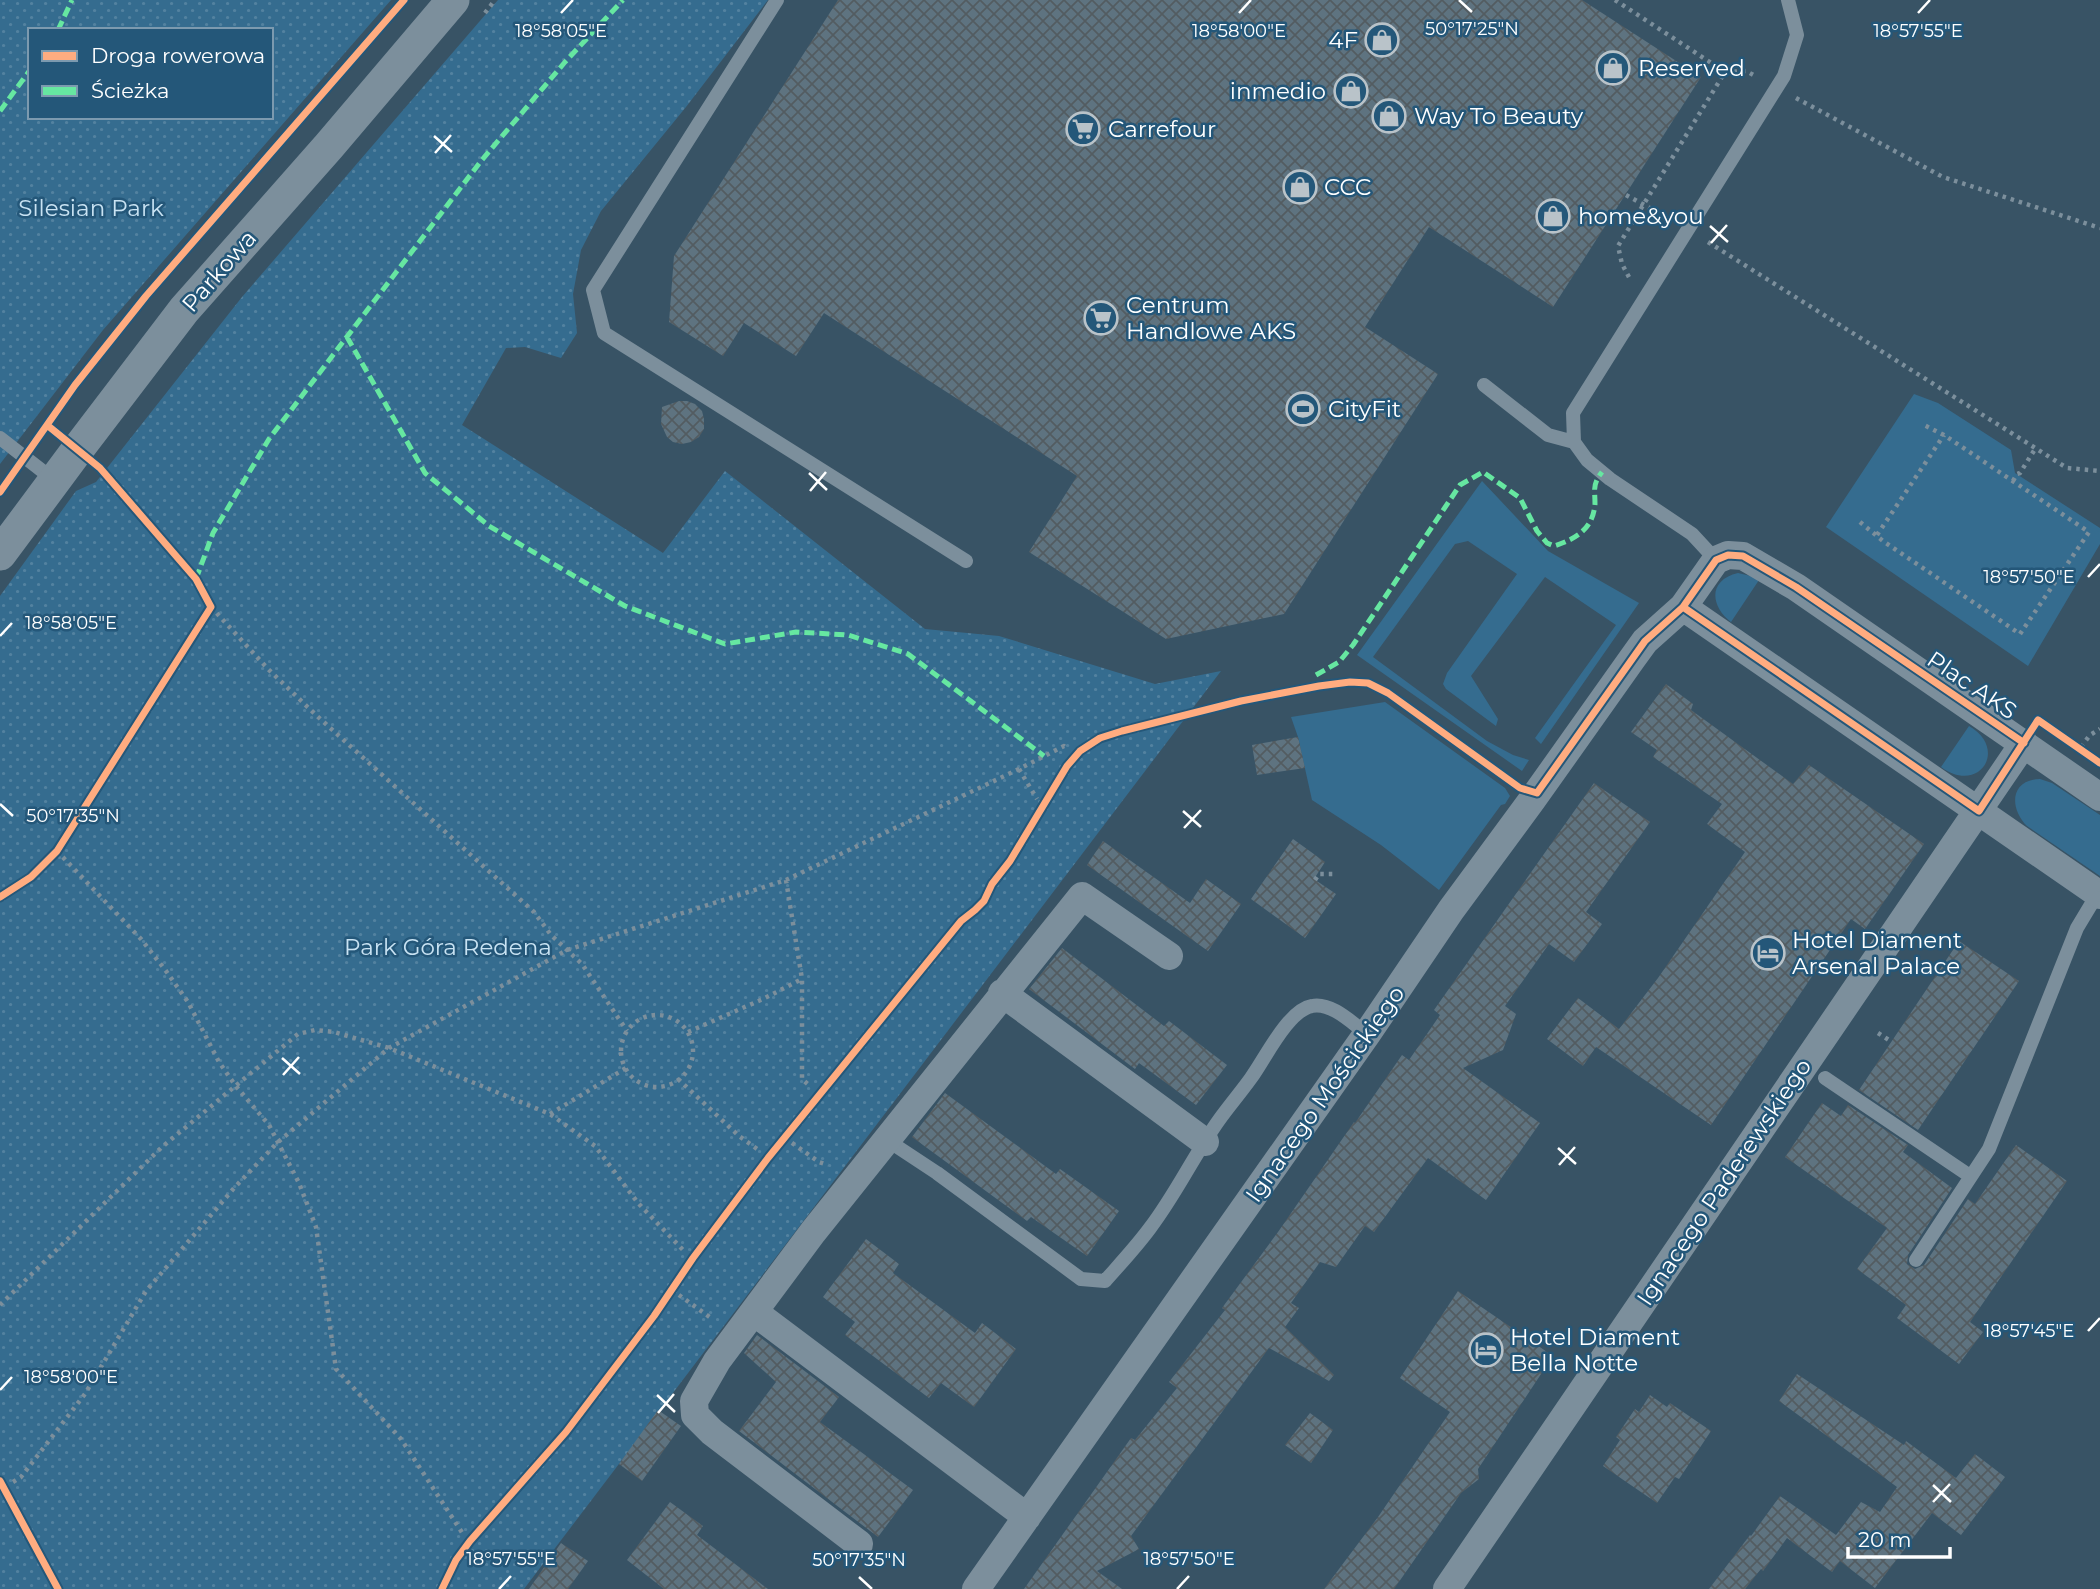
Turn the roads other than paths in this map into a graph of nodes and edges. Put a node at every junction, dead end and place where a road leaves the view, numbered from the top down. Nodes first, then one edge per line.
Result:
1 (453, 0) edge
2 (777, 0) edge
3 (1788, 0) edge
4 (1485, 385) dead end
5 (0, 438) edge
6 (1574, 442) junction
7 (54, 480) junction
8 (0, 554) edge
9 (966, 561) dead end
10 (1716, 561) junction
11 (1683, 607) junction
12 (2024, 743) junction
13 (2100, 797) edge
14 (1979, 811) junction
15 (2099, 894) edge
16 (1169, 956) dead end
17 (1002, 993) junction
18 (1367, 1034) junction
19 (1825, 1078) dead end
20 (887, 1140) junction
21 (1205, 1142) junction
22 (1970, 1176) junction
23 (1916, 1260) dead end
24 (754, 1312) junction
25 (1027, 1517) junction
26 (859, 1544) dead end
27 (976, 1589) edge
28 (1447, 1589) edge

1 - 7 street, Parkowa
2 - 9 lane
3 - 6 lane
4 - 6 lane
5 - 7 lane
6 - 10 lane
7 - 8 street, Parkowa
10 - 11 street
10 - 12 street, Plac AKS
11 - 14 street
11 - 18 street, Ignacego Mościckiego
12 - 13 street, Plac AKS
12 - 14 street, Plac AKS
14 - 15 street
14 - 28 street, Ignacego Paderewskiego
15 - 22 lane
16 - 17 street
17 - 20 street
17 - 21 street
18 - 21 lane
18 - 25 street, Ignacego Mościckiego
19 - 22 lane
20 - 21 lane
20 - 24 street
22 - 23 lane
24 - 25 street
24 - 26 street
25 - 27 street, Ignacego Mościckiego

